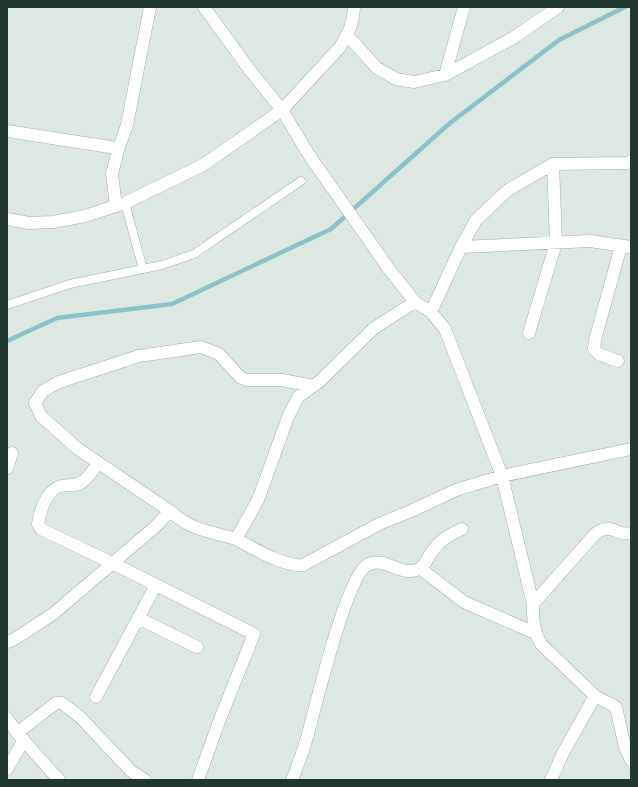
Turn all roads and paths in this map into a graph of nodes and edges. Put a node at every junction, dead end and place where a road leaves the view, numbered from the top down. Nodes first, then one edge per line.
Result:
1 (150, 7) edge
2 (204, 7) edge
3 (354, 7) edge
4 (464, 7) edge
5 (558, 7) edge
6 (347, 35) junction
7 (445, 75) junction
8 (282, 110) junction
9 (7, 131) edge
10 (118, 150) junction
11 (631, 162) edge
12 (553, 164) junction
13 (301, 181) dead end
14 (120, 204) junction
15 (7, 219) edge
16 (556, 243) junction
17 (462, 247) junction
18 (626, 247) edge
19 (143, 269) junction
20 (415, 302) junction
21 (7, 305) edge
22 (431, 312) junction
23 (529, 333) dead end
24 (618, 362) dead end
25 (313, 386) junction
26 (631, 449) edge
27 (12, 453) dead end
28 (98, 463) junction
29 (7, 468) edge
30 (502, 476) junction
31 (170, 511) junction
32 (462, 528) dead end
33 (631, 533) edge
34 (236, 539) junction
35 (112, 563) junction
36 (421, 569) junction
37 (156, 585) junction
38 (533, 604) junction
39 (138, 618) junction
40 (535, 633) junction
41 (7, 642) edge
42 (197, 646) dead end
43 (96, 696) dead end
44 (595, 696) junction
45 (7, 718) edge
46 (20, 737) junction
47 (631, 760) edge
48 (7, 769) edge
49 (59, 780) edge
50 (145, 780) edge
51 (198, 780) edge
52 (292, 780) edge
53 (551, 780) edge

1 - 10 street
2 - 8 street
3 - 6 street
4 - 7 street
5 - 7 street
6 - 7 street
6 - 8 street
8 - 14 street
8 - 20 street
9 - 10 street
10 - 14 street
11 - 12 street
12 - 16 street
12 - 17 street
13 - 19 lane
14 - 15 street
14 - 19 lane
16 - 17 street
16 - 18 street
16 - 23 street
17 - 22 street
18 - 24 street
19 - 21 lane
20 - 22 street
20 - 25 street
22 - 30 street
25 - 28 street
25 - 34 street
26 - 30 street
27 - 29 street
28 - 31 street
28 - 35 street
30 - 34 street
30 - 38 street
31 - 34 street
31 - 35 street
32 - 36 street
33 - 38 street
35 - 37 street
35 - 41 street
36 - 40 street
36 - 52 street
37 - 39 street
37 - 51 street
38 - 40 street
39 - 42 street
39 - 43 street
40 - 44 street
44 - 47 street
44 - 53 street
45 - 46 street
46 - 48 street
46 - 49 street
46 - 50 street

